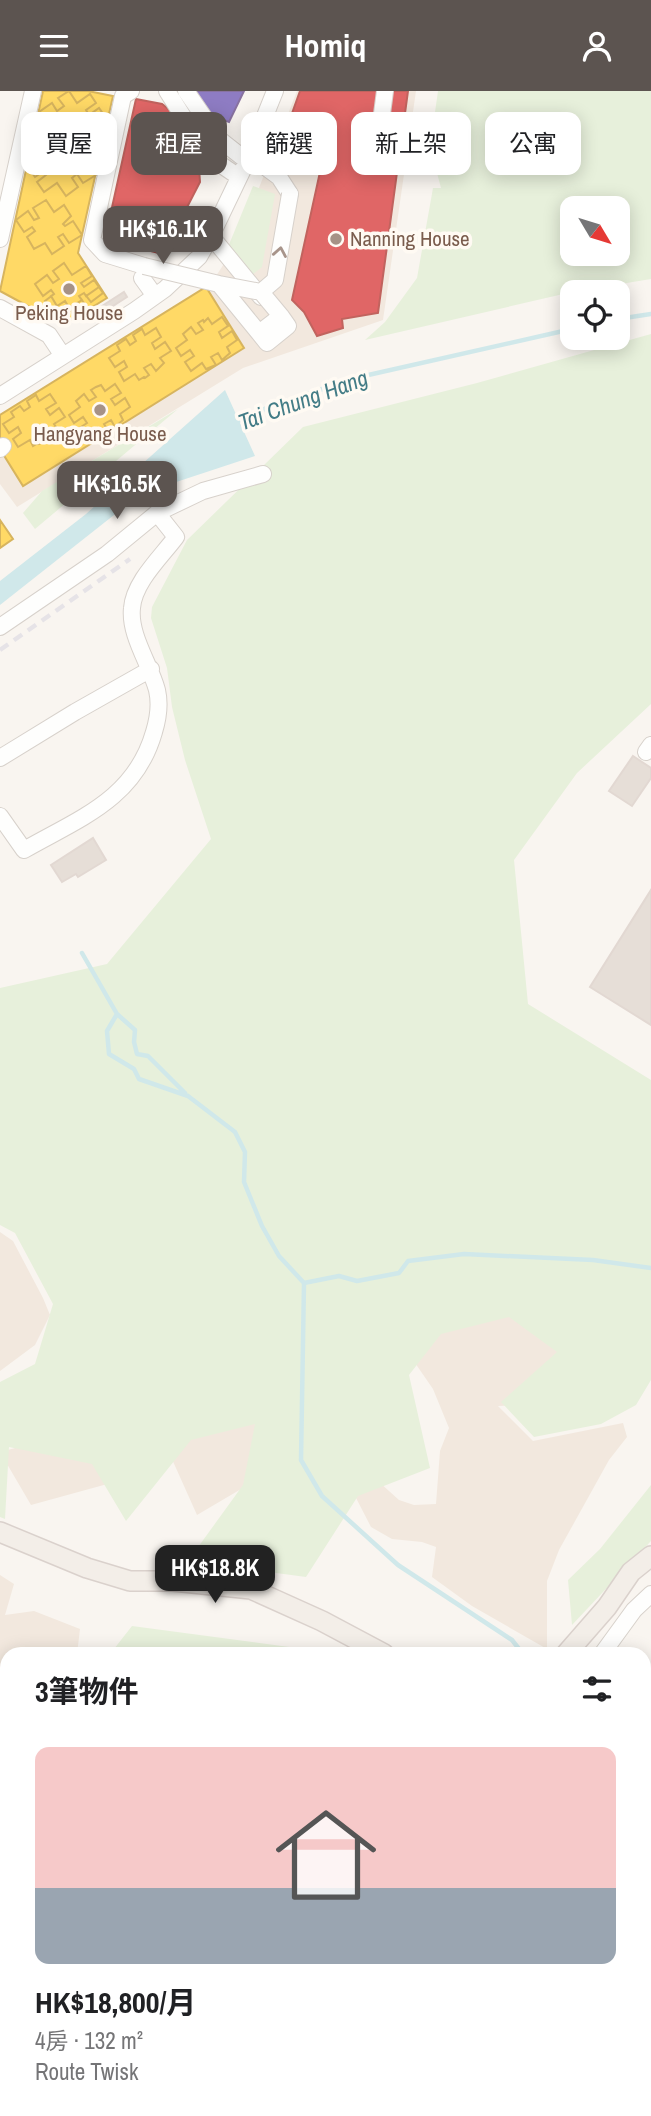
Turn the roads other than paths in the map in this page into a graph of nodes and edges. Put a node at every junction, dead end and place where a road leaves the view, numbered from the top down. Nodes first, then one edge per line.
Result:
1 (33, 91) edge
2 (131, 91) edge
3 (167, 91) edge
4 (186, 91) edge
5 (275, 91) edge
6 (384, 91) edge
7 (267, 112) edge
8 (382, 112) edge
9 (241, 156) edge
10 (241, 173) edge
11 (276, 175) edge
12 (239, 177) junction
13 (211, 236) junction
14 (0, 239) edge
15 (190, 267) junction
16 (143, 272) junction
17 (219, 284) junction
18 (155, 296) junction
19 (271, 304) junction
20 (0, 308) edge
21 (252, 325) junction
22 (63, 356) junction
23 (0, 396) edge
24 (263, 474) dead end
25 (157, 513) junction
26 (0, 627) edge
27 (150, 669) junction
28 (0, 758) edge
29 (0, 816) edge
30 (0, 1532) edge
31 (651, 1556) edge
32 (651, 1594) edge
33 (371, 1647) edge
34 (572, 1647) edge
35 (607, 1647) edge

1 - 14 street
2 - 16 street
3 - 12 street
4 - 9 street
5 - 7 street
6 - 8 street
10 - 12 street
19 -> 11 street, bridge
12 - 13 street
13 - 15 street
13 - 15 street
15 - 18 street
16 - 17 street, bridge
16 - 18 street
17 - 19 street, bridge
17 - 21 street, bridge
18 - 22 street
19 - 21 street
19 - 21 street, bridge
20 - 22 street
22 - 23 street
24 - 25 street
25 - 26 street
25 - 27 street
27 - 28 street
27 - 29 street
30 - 33 main road
31 - 34 main road
32 - 35 street

